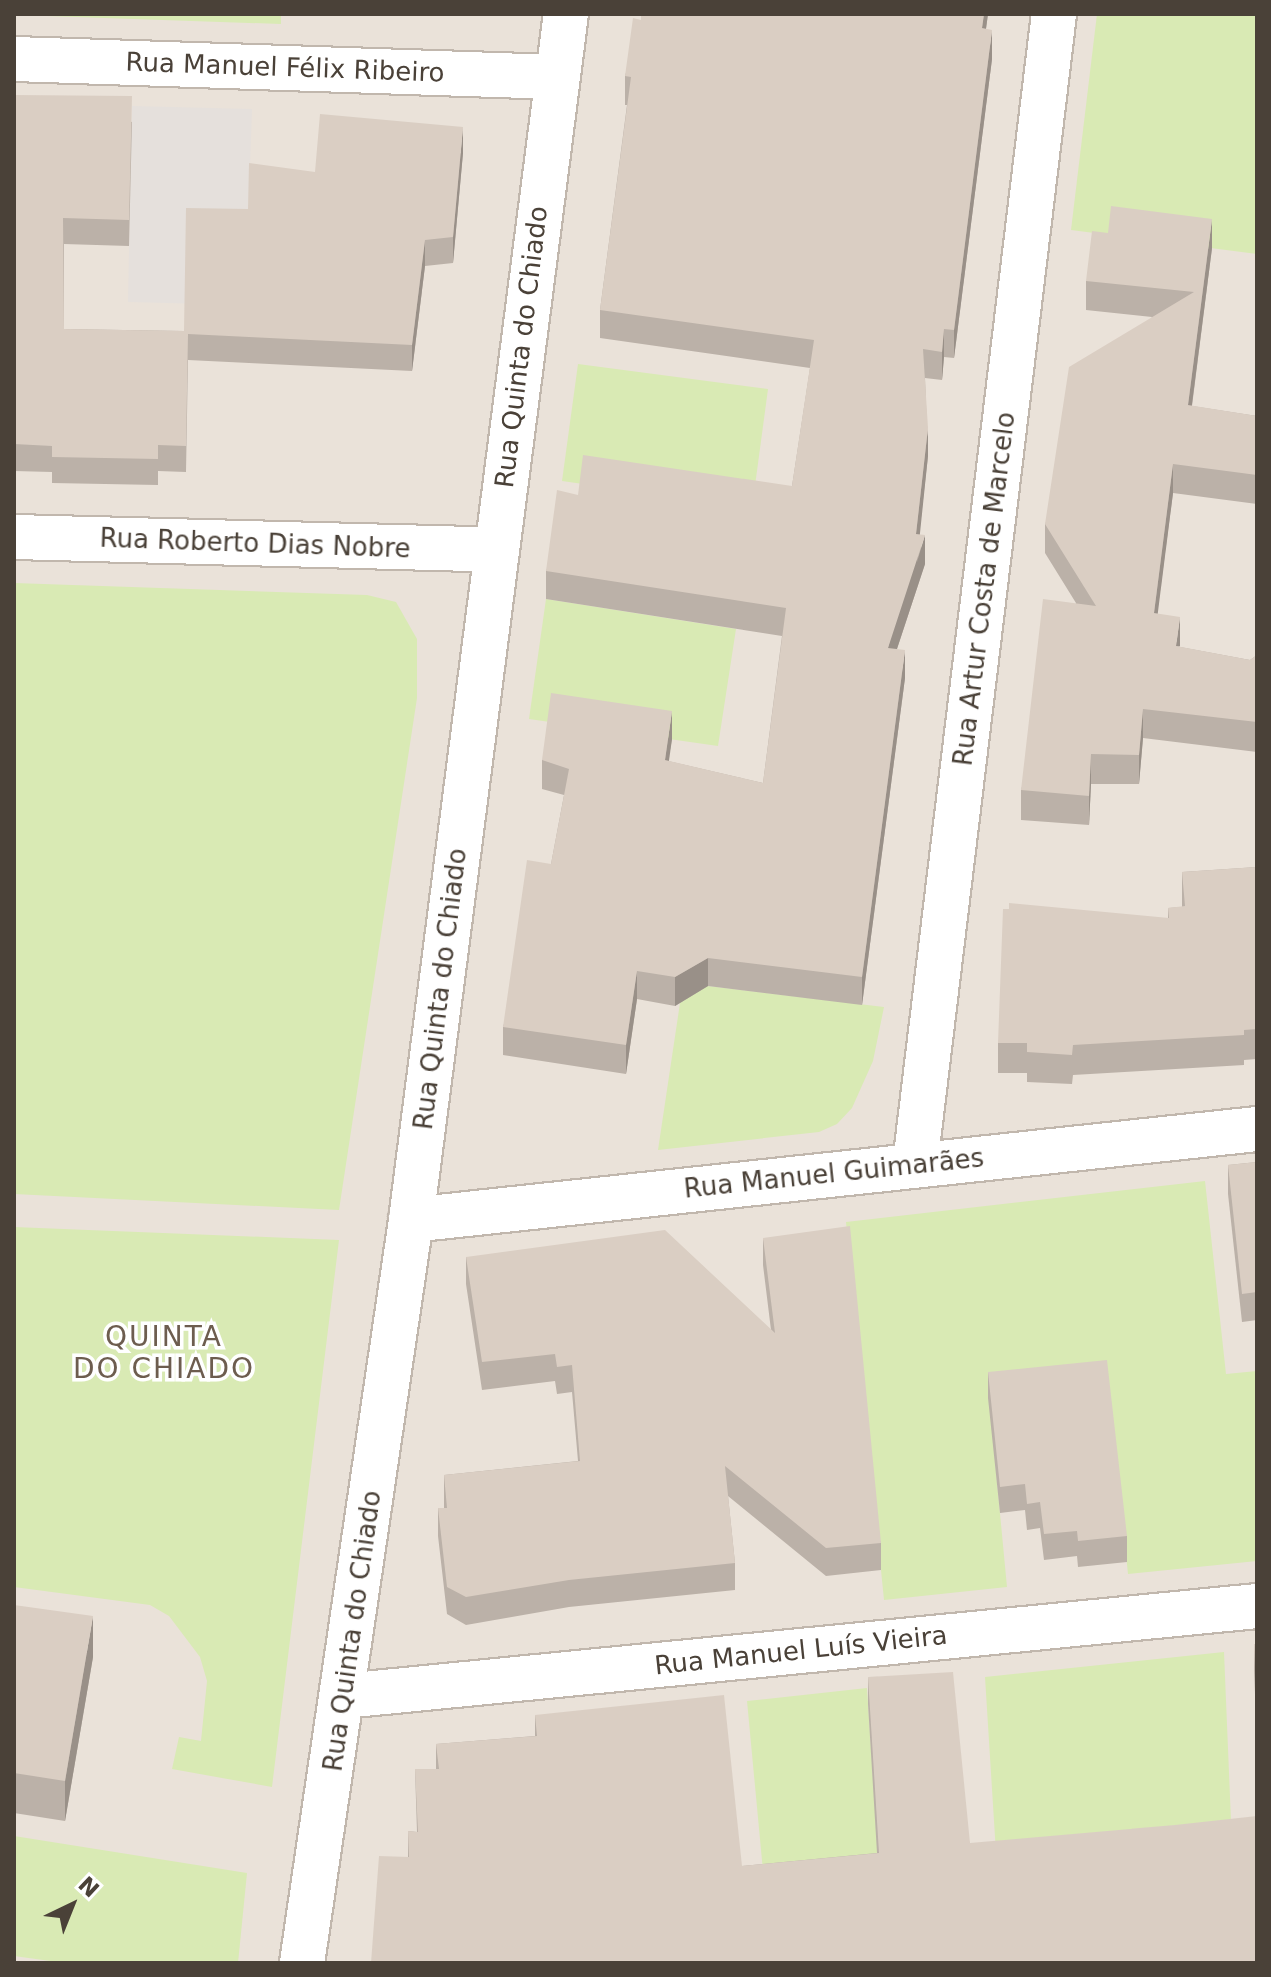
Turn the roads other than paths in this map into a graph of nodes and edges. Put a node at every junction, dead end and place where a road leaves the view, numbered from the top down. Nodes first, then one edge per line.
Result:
1 (566, 14) edge
2 (1054, 14) edge
3 (14, 59) edge
4 (557, 77) junction
5 (14, 537) edge
6 (496, 550) junction
7 (1257, 1129) edge
8 (915, 1164) junction
9 (411, 1220) junction
10 (1257, 1606) edge
11 (344, 1696) junction
12 (302, 1963) edge

1 - 4 street, Rua Quinta do Chiado
2 - 8 street, Rua Artur Costa de Marcelo
3 - 4 street, Rua Manuel Félix Ribeiro
4 - 6 street, Rua Quinta do Chiado
5 - 6 street, Rua Roberto Dias Nobre
6 - 9 street, Rua Quinta do Chiado
7 - 8 street, Rua Manuel Guimarães
8 - 9 street, Rua Manuel Guimarães
9 - 11 street, Rua Quinta do Chiado
10 - 11 street, Rua Manuel Luís Vieira
11 - 12 street, Rua Quinta do Chiado

